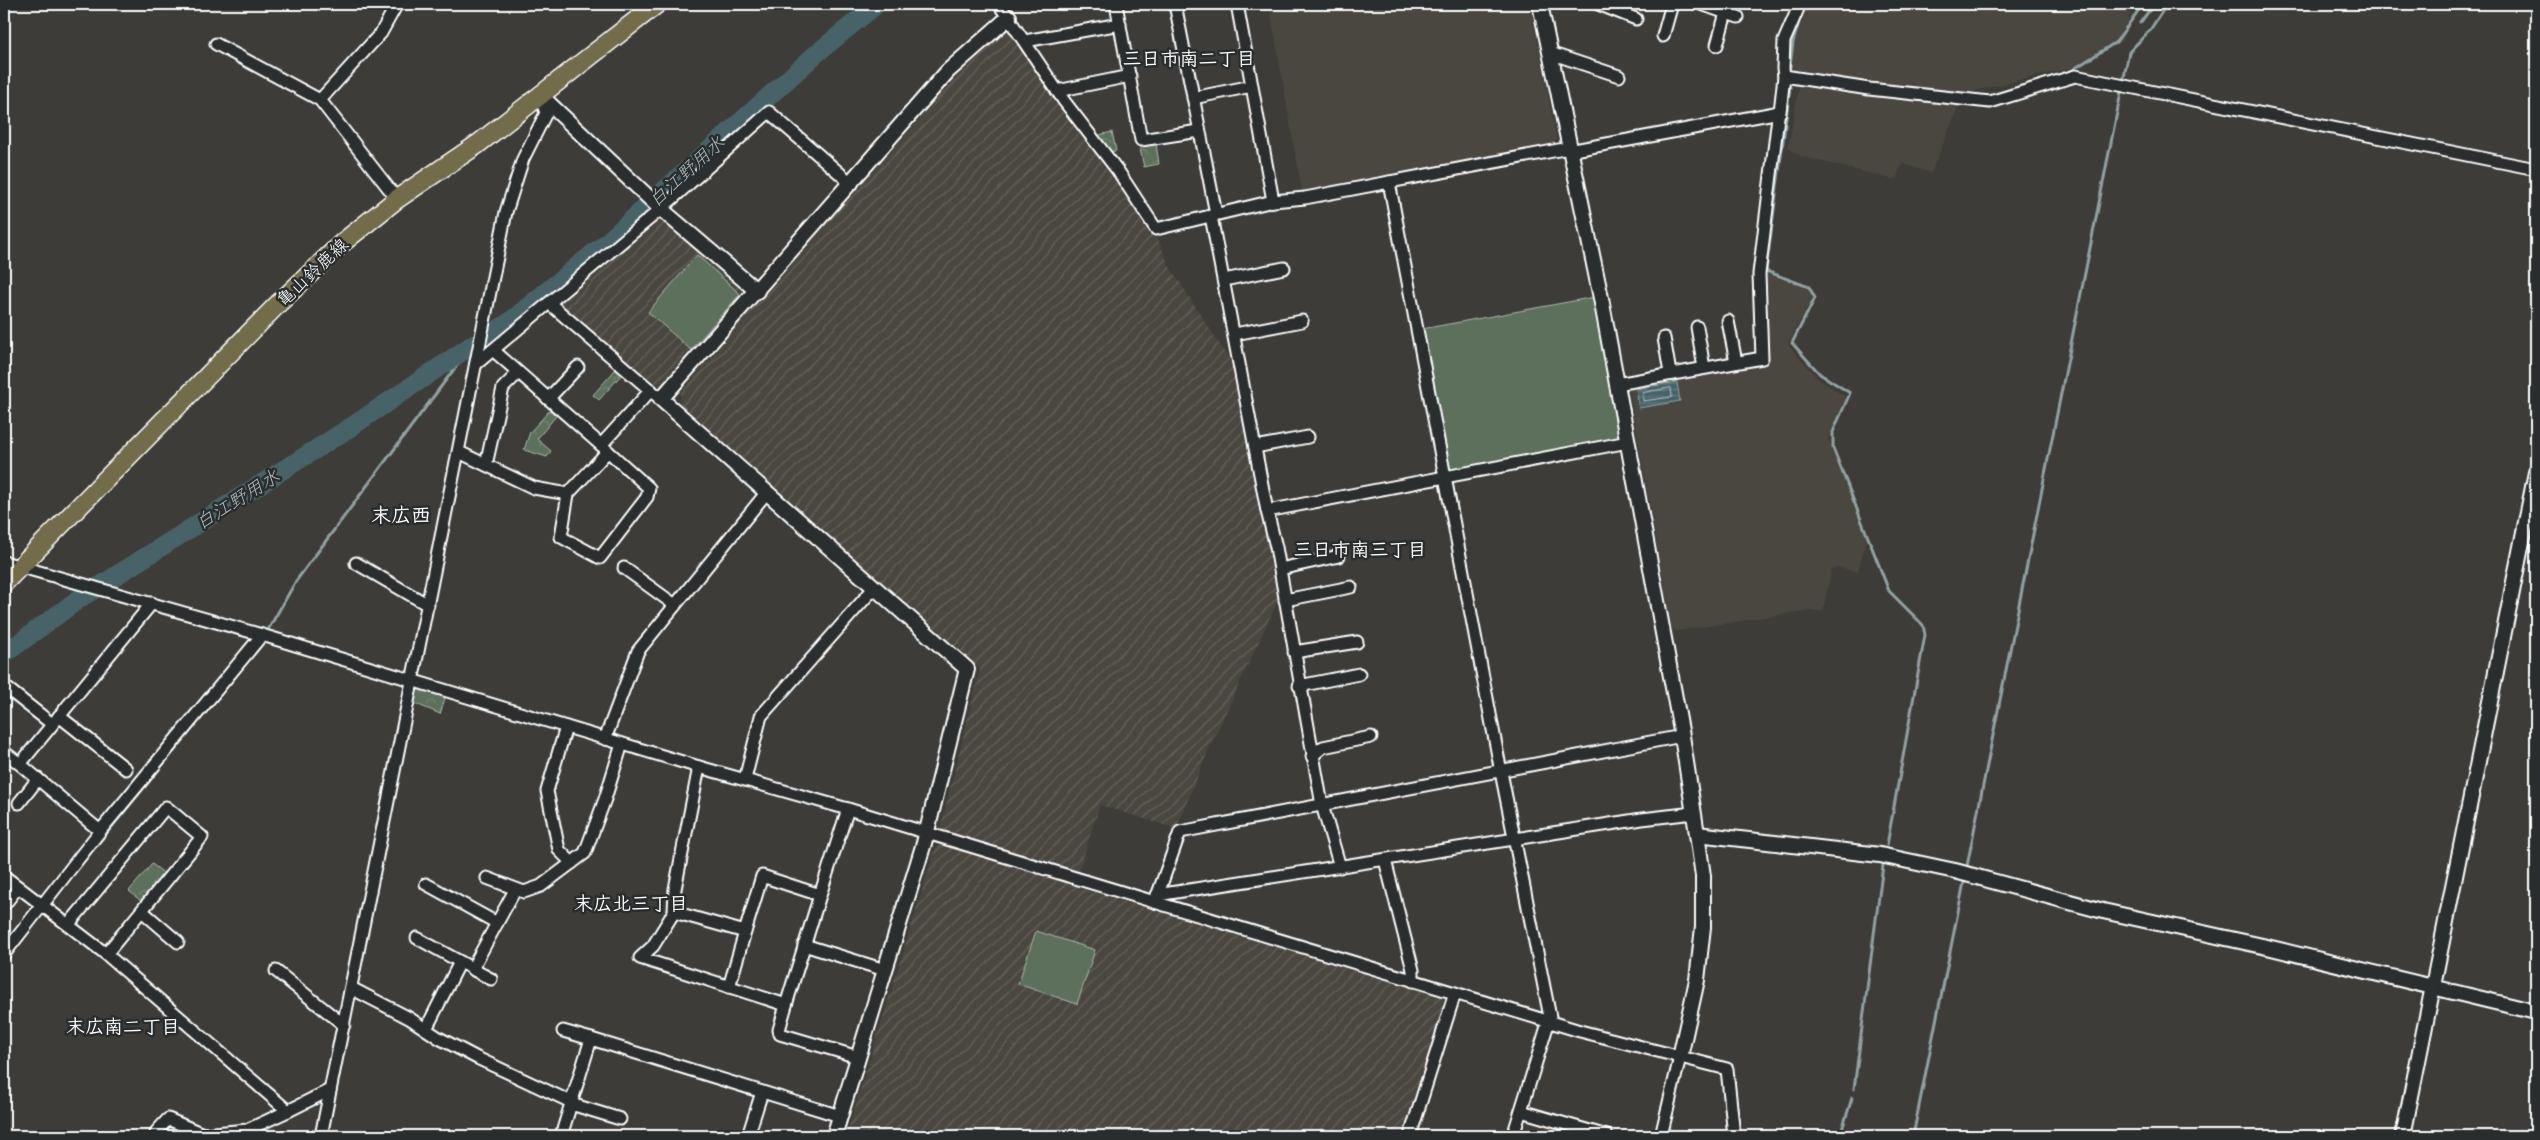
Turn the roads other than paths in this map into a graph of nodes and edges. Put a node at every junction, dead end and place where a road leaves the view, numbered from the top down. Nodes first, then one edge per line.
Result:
1 (396, 4) edge
2 (657, 4) edge
3 (999, 4) edge
4 (1116, 4) edge
5 (1176, 4) edge
6 (1237, 4) edge
7 (1540, 4) edge
8 (1598, 4) edge
9 (1672, 4) edge
10 (1800, 4) edge
11 (1706, 5) edge
12 (1726, 13) junction
13 (1738, 17) dead end
14 (1010, 18) junction
15 (1636, 19) dead end
16 (1120, 24) junction
17 (1662, 36) dead end
18 (1025, 41) junction
19 (216, 44) dead end
20 (1717, 45) dead end
21 (1550, 53) junction
22 (1130, 76) junction
23 (1619, 76) dead end
24 (1784, 76) junction
25 (1252, 86) junction
26 (1058, 91) junction
27 (540, 96) junction
28 (1193, 98) junction
29 (320, 100) junction
30 (1777, 112) junction
31 (1199, 131) junction
32 (1569, 149) junction
33 (2536, 169) edge
34 (1389, 182) junction
35 (852, 184) junction
36 (397, 199) junction
37 (1273, 202) junction
38 (656, 204) junction
39 (1214, 215) junction
40 (1284, 268) dead end
41 (1224, 280) junction
42 (757, 291) junction
43 (549, 303) junction
44 (1302, 321) dead end
45 (1728, 321) dead end
46 (1696, 327) dead end
47 (1235, 334) junction
48 (1664, 338) dead end
49 (493, 350) junction
50 (1736, 362) junction
51 (476, 364) junction
52 (578, 367) dead end
53 (1704, 368) junction
54 (518, 373) junction
55 (1670, 374) junction
56 (1617, 384) junction
57 (656, 395) junction
58 (548, 398) junction
59 (1308, 437) dead end
60 (1628, 442) junction
61 (1255, 447) junction
62 (604, 448) junction
63 (459, 452) junction
64 (486, 465) junction
65 (2536, 472) edge
66 (1447, 478) junction
67 (767, 492) junction
68 (568, 494) junction
69 (1267, 511) junction
70 (1339, 556) dead end
71 (356, 563) dead end
72 (11, 564) edge
73 (624, 568) dead end
74 (1280, 569) junction
75 (4, 583) edge
76 (875, 587) junction
77 (1351, 587) dead end
78 (1285, 600) junction
79 (152, 603) junction
80 (428, 605) junction
81 (675, 605) junction
82 (262, 635) junction
83 (1357, 642) dead end
84 (1294, 652) junction
85 (1359, 674) dead end
86 (413, 680) junction
87 (4, 686) edge
88 (1300, 686) junction
89 (56, 720) junction
90 (566, 727) junction
91 (1682, 736) junction
92 (1371, 737) dead end
93 (605, 739) junction
94 (622, 744) junction
95 (4, 752) edge
96 (1312, 756) junction
97 (20, 764) junction
98 (699, 767) junction
99 (126, 769) dead end
100 (1501, 772) junction
101 (38, 779) junction
102 (744, 779) junction
103 (19, 803) dead end
104 (1322, 805) junction
105 (848, 809) junction
106 (1694, 813) junction
107 (100, 831) junction
108 (927, 832) junction
109 (1697, 834) junction
110 (1514, 839) junction
111 (1385, 860) junction
112 (572, 863) junction
113 (1340, 867) junction
114 (4, 876) edge
115 (487, 878) dead end
116 (426, 884) dead end
117 (18, 887) junction
118 (515, 890) junction
119 (820, 895) junction
120 (1156, 899) junction
121 (4, 906) edge
122 (45, 907) junction
123 (142, 911) junction
124 (674, 912) junction
125 (497, 923) junction
126 (68, 924) junction
127 (745, 932) junction
128 (417, 938) dead end
129 (178, 942) dead end
130 (804, 945) junction
131 (4, 954) edge
132 (106, 954) junction
133 (460, 962) junction
134 (472, 969) junction
135 (885, 970) junction
136 (276, 971) dead end
137 (491, 979) dead end
138 (1413, 981) junction
139 (729, 987) junction
140 (351, 988) junction
141 (2432, 988) junction
142 (1455, 993) junction
143 (786, 1005) junction
144 (2536, 1012) edge
145 (1549, 1021) junction
146 (344, 1025) junction
147 (426, 1029) junction
148 (563, 1031) dead end
149 (591, 1039) junction
150 (858, 1057) junction
151 (1680, 1057) junction
152 (330, 1090) junction
153 (762, 1092) junction
154 (571, 1103) junction
155 (1521, 1110) junction
156 (288, 1111) junction
157 (840, 1116) junction
158 (620, 1119) dead end
159 (202, 1135) edge
160 (155, 1136) edge
161 (322, 1136) edge
162 (560, 1136) edge
163 (748, 1136) edge
164 (834, 1136) edge
165 (1410, 1136) edge
166 (1513, 1136) edge
167 (1607, 1136) edge
168 (1661, 1136) edge
169 (1734, 1136) edge
170 (2403, 1136) edge

1 - 29 street
2 - 27 main road, 亀山鈴鹿線
3 - 14 street
4 - 16 street
5 - 28 street
6 - 25 street
7 - 21 street
8 - 15 street
9 - 17 street
10 - 24 street
11 - 12 street
12 - 13 street
12 - 20 street
14 - 18 street
14 - 35 street
16 - 18 street
16 - 22 street
18 - 26 street
19 - 29 street
21 - 23 street
21 - 32 street
22 - 26 street
22 - 31 street
24 - 30 street
24 - 33 street
25 - 28 street
25 - 37 street
26 - 39 street
27 - 36 main road, 亀山鈴鹿線
27 - 38 street
27 - 51 street
28 - 31 street
29 - 36 street
30 - 32 street
30 - 50 street
31 - 39 street
32 - 34 street
32 - 56 street
34 - 37 street
34 - 66 street
35 - 38 street
35 - 42 street
36 - 72 main road, 亀山鈴鹿線
37 - 39 street
38 - 42 street
38 - 43 street
39 - 41 street
40 - 41 street
41 - 47 street
42 - 57 street
43 - 49 street
43 - 57 street
44 - 47 street
45 - 50 street
46 - 53 street
47 - 61 street
48 - 55 street
49 - 51 street
49 - 54 street
50 - 53 street
51 - 63 street
52 - 58 street
53 - 55 street
54 - 58 street
54 - 64 street
55 - 56 street
56 - 60 street
57 - 62 street
57 - 67 street
58 - 62 street
59 - 61 street
60 - 66 street
60 - 91 street
61 - 69 street
62 - 68 street
62 - 68 street
63 - 64 street
63 - 80 street
64 - 68 street
65 - 141 street
66 - 69 street
66 - 100 street
67 - 76 street
67 - 81 street
69 - 74 street
70 - 74 street
71 - 80 street
72 - 75 main road, 亀山鈴鹿線
72 - 79 street
73 - 81 street
74 - 78 street
76 - 102 street
76 - 108 street
77 - 78 street
78 - 84 street
79 - 82 street
79 - 89 street
80 - 86 street
81 - 93 street
82 - 86 street
82 - 107 street
83 - 84 street
84 - 88 street
85 - 88 street
86 - 90 street
86 - 140 street
87 - 89 street
88 - 96 street
89 - 97 street
89 - 99 street
90 - 93 street
90 - 112 street
91 - 100 street
91 - 106 street
92 - 96 street
93 - 94 street
94 - 98 street
94 - 112 street
95 - 97 street
96 - 104 street
97 - 101 street
98 - 102 street
98 - 124 street
100 - 104 street
100 - 110 street
101 - 103 street
101 - 107 street
102 - 105 street
104 - 113 street
104 - 120 street
105 - 108 street
105 - 119 street
106 - 109 street
106 - 110 street
107 - 122 street
108 - 120 street
108 - 135 street
109 - 141 street
109 - 151 street
110 - 111 street
110 - 145 street
111 - 113 street
111 - 138 street
112 - 118 street
113 - 120 street
114 - 117 street
115 - 118 street
116 - 125 street
117 - 121 street
117 - 122 street
118 - 125 street
119 - 127 street
119 - 130 street
120 - 138 street
122 - 126 street
122 - 131 street
123 - 126 street
123 - 129 street
123 - 132 street
124 - 127 street
124 - 139 street
125 - 134 street
126 - 132 street
127 - 139 street
128 - 133 street
130 - 135 street
130 - 143 street
132 - 156 street
133 - 134 street
133 - 147 street
134 - 137 street
135 - 150 street
136 - 146 street
138 - 142 street
139 - 143 street
140 - 146 street
140 - 147 street
141 - 144 street
141 - 170 street
142 - 145 street
142 - 165 street
143 - 150 street
145 - 151 street
145 - 155 street
146 - 152 street
147 - 154 street
148 - 149 street
149 - 153 street
149 - 154 street
150 - 157 street
151 - 168 street
151 - 169 street
152 - 156 street
152 - 161 street
153 - 157 street
153 - 163 street
154 - 158 street
154 - 162 street
155 - 166 street
155 - 167 street
156 - 159 street
157 - 164 street
159 - 160 street

